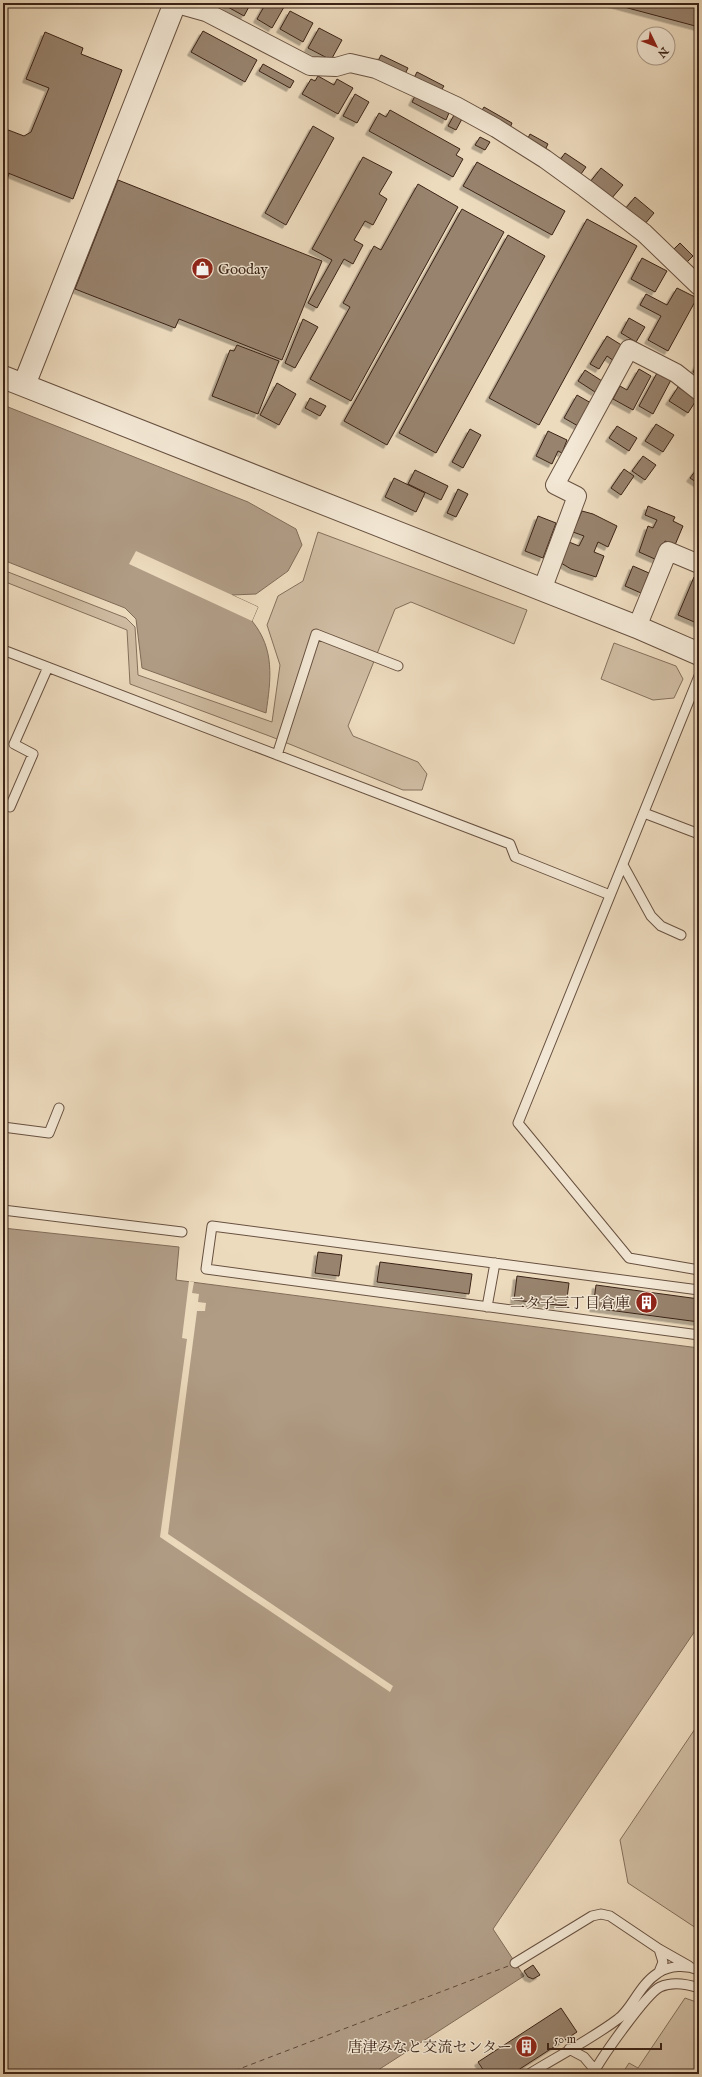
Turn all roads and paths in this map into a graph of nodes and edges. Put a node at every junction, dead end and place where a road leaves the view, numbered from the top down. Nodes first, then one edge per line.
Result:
1 (174, 3) edge
2 (699, 286) edge
3 (3, 377) edge
4 (24, 386) junction
5 (699, 391) edge
6 (699, 564) edge
7 (542, 590) junction
8 (637, 627) junction
9 (3, 650) edge
10 (699, 654) edge
11 (398, 666) dead end
12 (48, 667) junction
13 (699, 676) edge
14 (277, 755) junction
15 (10, 807) dead end
16 (644, 813) junction
17 (699, 834) edge
18 (622, 865) junction
19 (610, 895) junction
20 (681, 935) dead end
21 (58, 1108) dead end
22 (3, 1127) edge
23 (3, 1210) edge
24 (182, 1232) dead end
25 (494, 1263) junction
26 (699, 1270) edge
27 (699, 1290) edge
28 (487, 1307) junction
29 (699, 1335) edge
30 (659, 1949) junction
31 (515, 1963) dead end
32 (689, 1966) junction
33 (699, 1970) edge
34 (659, 1972) junction
35 (699, 1988) edge
36 (569, 2049) junction
37 (594, 2072) edge
38 (529, 2074) edge

1 - 2 street
1 - 4 street
3 - 4 street
4 - 7 street
5 - 7 street
6 - 8 street
7 - 8 street
8 - 10 street
9 - 12 lane
11 - 14 lane
12 - 14 lane
12 - 15 lane
13 - 16 lane
14 - 19 lane
16 - 17 lane
16 - 18 lane
18 - 19 lane
18 - 20 lane
19 - 26 lane
21 - 22 lane
23 - 24 lane
25 - 27 lane
25 - 28 lane
25 - 28 lane
28 - 29 lane
30 - 31 lane
30 - 32 lane
30 - 34 lane
32 - 33 lane
32 - 34 lane
34 - 36 lane
35 - 37 lane
36 - 37 lane
36 - 38 lane

